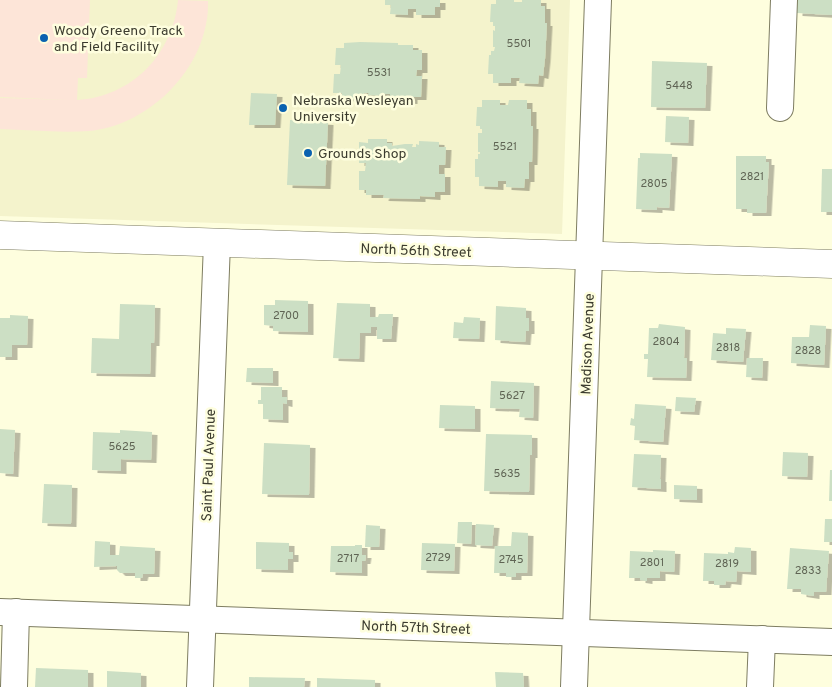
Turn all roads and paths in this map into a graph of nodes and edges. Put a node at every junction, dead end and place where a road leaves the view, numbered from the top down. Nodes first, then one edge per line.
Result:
1 (598, 0) edge
2 (784, 0) edge
3 (780, 108) dead end
4 (0, 234) edge
5 (216, 243) junction
6 (589, 256) junction
7 (832, 264) edge
8 (8, 612) edge
9 (202, 620) junction
10 (576, 632) junction
11 (762, 639) junction
12 (832, 642) edge
13 (14, 687) edge
14 (200, 687) edge
15 (574, 687) edge
16 (760, 687) edge

1 - 6 street, Madison Avenue
2 - 3 street
4 - 5 main road, North 56th Street
5 - 6 main road, North 56th Street
5 - 9 street, Saint Paul Avenue
6 - 7 main road, North 56th Street
6 - 10 street, Madison Avenue
8 - 9 street, North 57th Street
8 - 13 street
9 - 10 street, North 57th Street
9 - 14 street, Saint Paul Avenue
10 - 11 street, North 57th Street
10 - 15 street, Madison Avenue
11 - 12 street, North 57th Street
11 - 16 street

